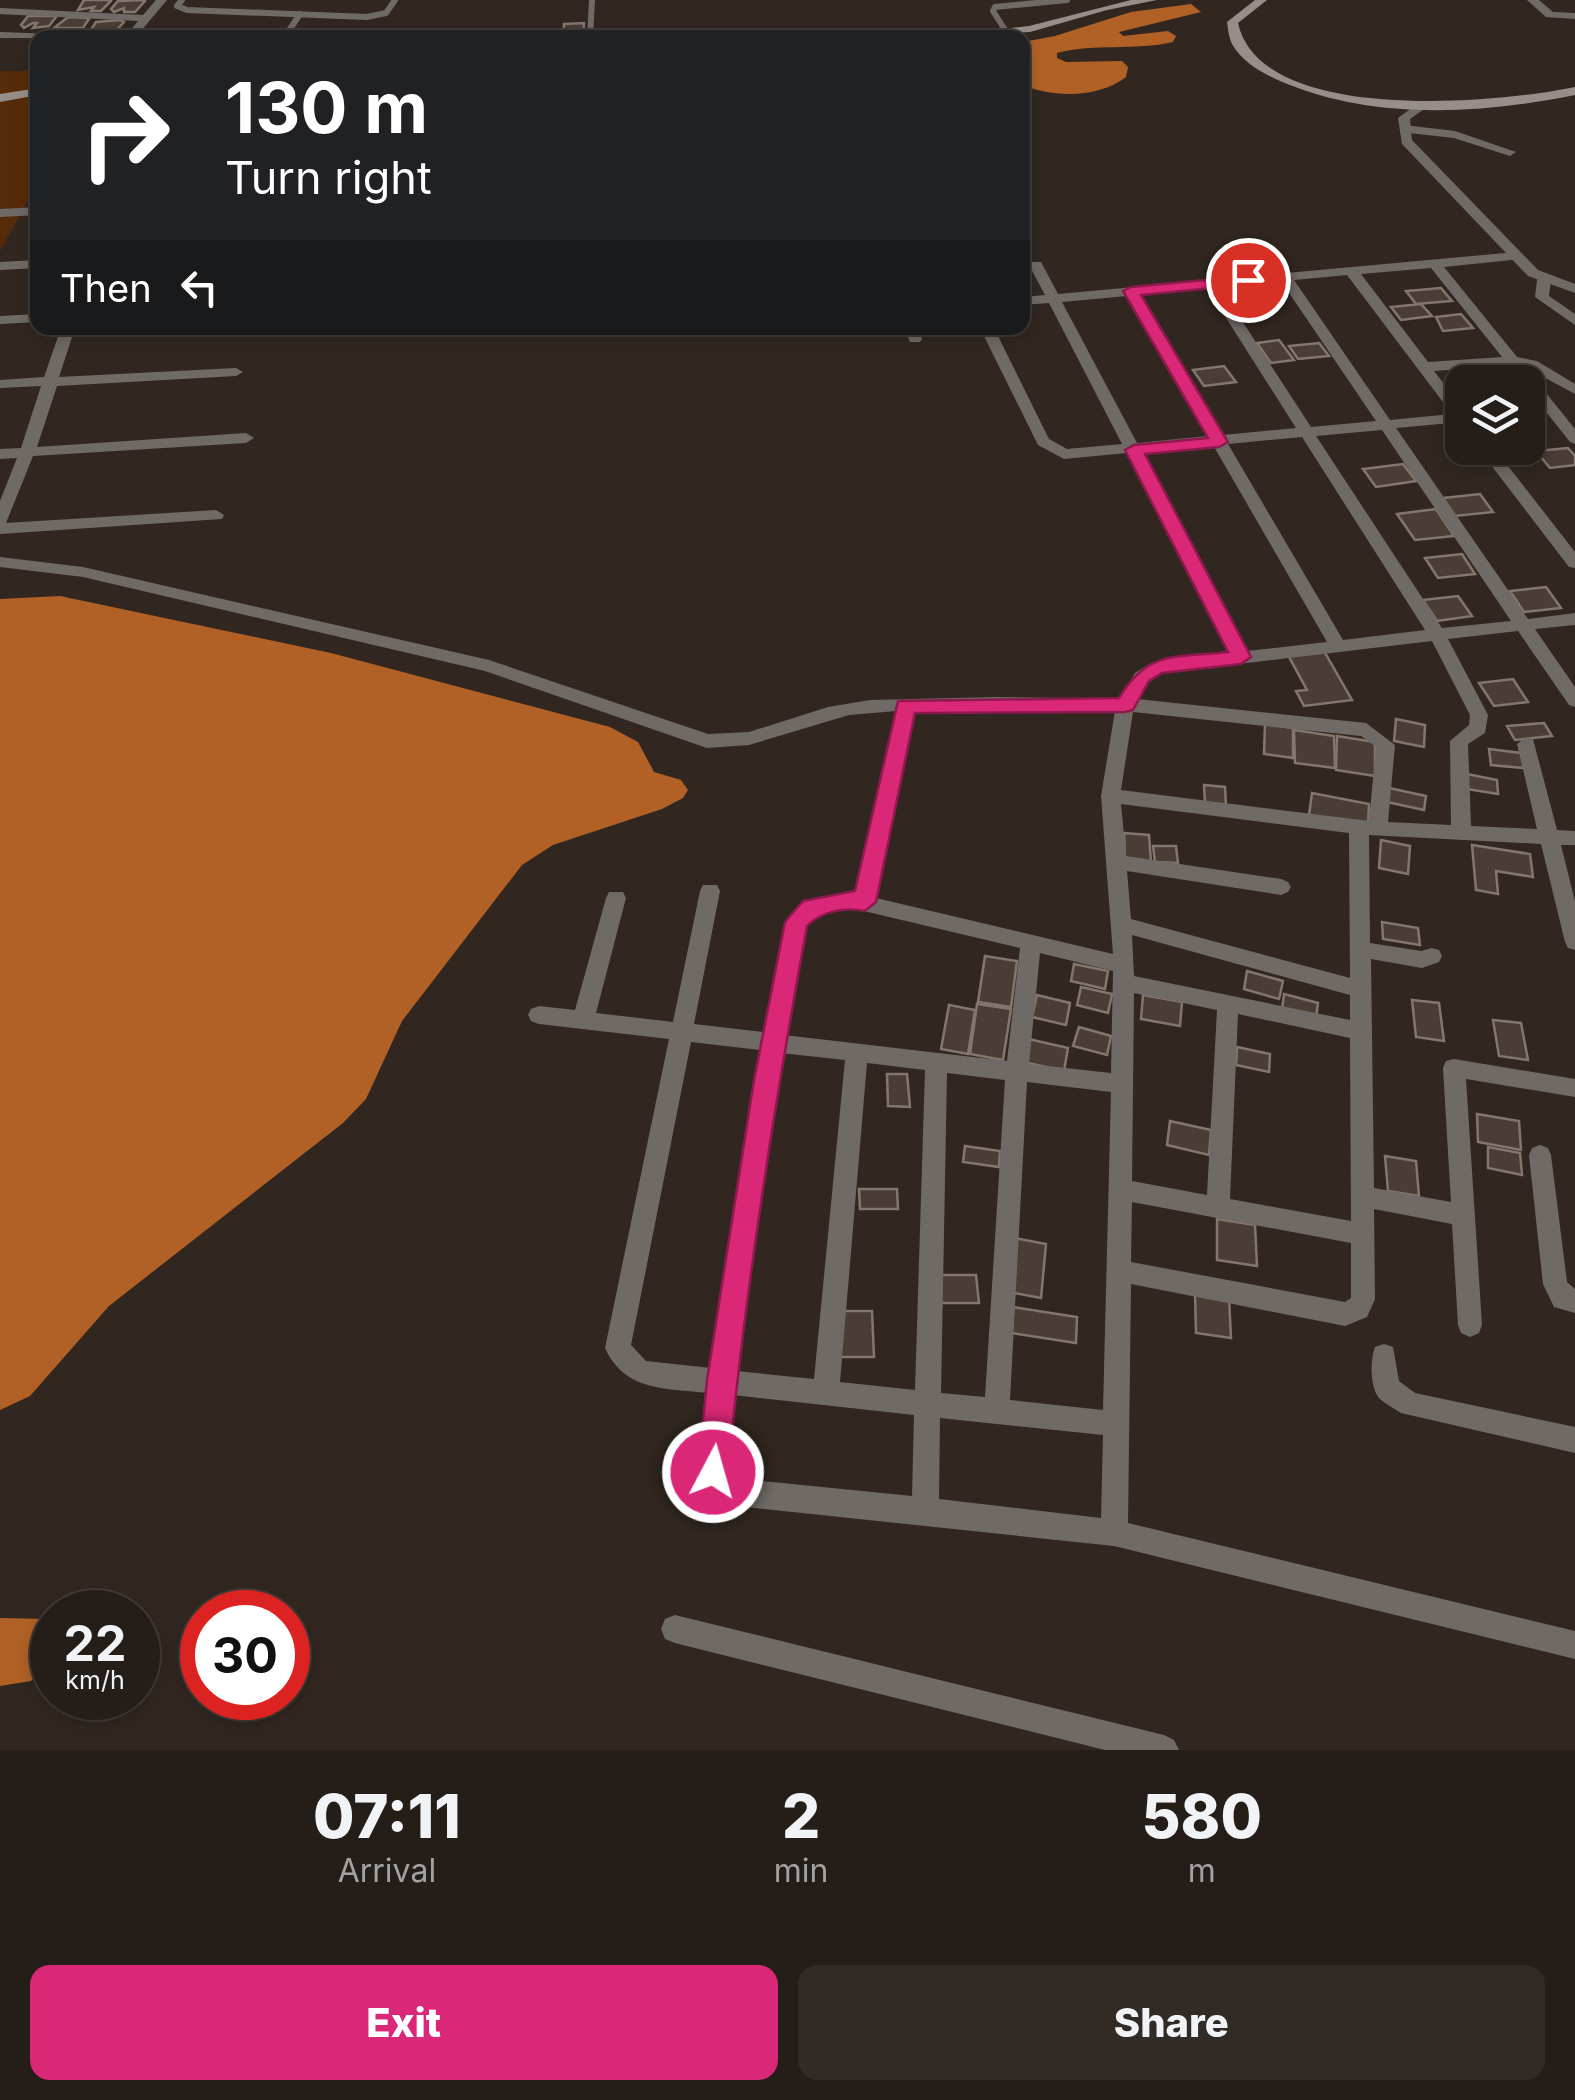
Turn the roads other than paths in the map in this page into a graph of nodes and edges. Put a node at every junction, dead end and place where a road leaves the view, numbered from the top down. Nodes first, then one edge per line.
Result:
1 (162, 0) edge
2 (182, 0) edge
3 (395, 0) edge
4 (592, 0) edge
5 (1067, 0) edge
6 (1152, 0) edge
7 (1262, 0) edge
8 (1532, 0) edge
9 (0, 11) edge
10 (300, 14) junction
11 (1575, 16) edge
12 (146, 18) junction
13 (136, 30) edge
14 (289, 30) edge
15 (590, 30) edge
16 (1005, 30) edge
17 (1024, 30) edge
18 (0, 35) edge
19 (30, 36) edge
20 (1575, 91) edge
21 (30, 92) edge
22 (0, 98) edge
23 (1424, 105) junction
24 (1404, 129) junction
25 (1510, 152) dead end
26 (30, 211) edge
27 (0, 213) edge
28 (1516, 256) junction
29 (1434, 263) junction
30 (30, 264) edge
31 (1036, 265) dead end
32 (0, 266) edge
33 (1350, 271) junction
34 (1285, 277) junction
35 (1544, 280) junction
36 (1211, 284) junction
37 (1575, 289) edge
38 (1131, 291) junction
39 (1055, 298) junction
40 (1030, 300) edge
41 (30, 318) edge
42 (0, 320) edge
43 (1575, 321) edge
44 (66, 335) edge
45 (990, 335) edge
46 (1512, 361) junction
47 (1424, 367) junction
48 (236, 372) dead end
49 (50, 381) junction
50 (0, 384) edge
51 (1575, 390) edge
52 (1445, 395) edge
53 (1551, 409) junction
54 (1545, 410) edge
55 (1445, 419) edge
56 (1387, 425) junction
57 (1307, 433) junction
58 (246, 438) dead end
59 (1575, 439) edge
60 (1219, 442) junction
61 (1134, 450) junction
62 (28, 452) junction
63 (0, 454) edge
64 (1499, 465) edge
65 (216, 516) dead end
66 (0, 525) edge
67 (0, 562) edge
68 (1575, 563) edge
69 (1575, 619) edge
70 (1524, 625) junction
71 (1437, 635) junction
72 (1338, 646) junction
73 (1241, 657) junction
74 (1575, 701) edge
75 (1125, 705) junction
76 (906, 706) junction
77 (1526, 744) dead end
78 (1112, 796) junction
79 (1368, 828) junction
80 (1461, 832) junction
81 (1549, 837) junction
82 (1575, 838) edge
83 (1116, 862) junction
84 (1281, 887) dead end
85 (710, 891) dead end
86 (616, 898) dead end
87 (865, 902) junction
88 (1121, 924) junction
89 (1031, 942) junction
90 (1575, 942) edge
91 (1360, 949) junction
92 (1432, 956) dead end
93 (1124, 973) junction
94 (1360, 989) junction
95 (1228, 1004) junction
96 (538, 1014) dead end
97 (583, 1021) junction
98 (1361, 1031) junction
99 (685, 1032) junction
100 (772, 1042) junction
101 (856, 1052) junction
102 (936, 1061) junction
103 (1017, 1070) junction
104 (1122, 1084) junction
105 (1575, 1088) edge
106 (1540, 1154) dead end
107 (1120, 1189) junction
108 (1362, 1196) junction
109 (1218, 1208) junction
110 (1463, 1214) junction
111 (1362, 1234) junction
112 (1119, 1271) junction
113 (1575, 1301) edge
114 (1470, 1325) dead end
115 (1384, 1356) dead end
116 (722, 1380) junction
117 (826, 1391) junction
118 (925, 1402) junction
119 (997, 1410) junction
120 (1116, 1424) junction
121 (1575, 1440) edge
122 (924, 1511) junction
123 (1114, 1532) junction
124 (675, 1628) dead end
125 (1575, 1645) edge
126 (1164, 1750) edge

1 - 12 street
2 - 10 lane
3 - 10 lane
4 - 15 lane
5 - 16 lane
6 - 17 main road
7 - 23 main road
8 - 11 street
9 - 12 street
10 - 14 lane
12 - 13 street
18 - 19 street
20 - 23 main road
21 - 22 main road
23 - 24 street
24 - 25 street
24 - 28 street
26 - 27 street
28 - 29 street
28 - 35 street
29 - 33 street
29 - 46 street
30 - 32 street
31 - 39 street
33 - 34 street
33 - 47 street
34 - 36 street
34 - 56 street
35 - 37 street
35 - 43 street
36 - 38 street
36 - 57 street
38 - 39 street
38 - 60 street
39 - 40 street
39 - 61 street
41 - 42 street
44 - 49 street
45 - 61 street
46 - 47 street
46 - 51 street
46 - 53 street
47 - 52 street
48 - 49 street
49 - 50 street
49 - 62 street
53 - 54 street
53 - 59 street
55 - 56 street
56 - 57 street
56 - 70 street
57 - 60 street
57 - 71 street
58 - 62 street
60 - 61 street
60 - 72 street
61 - 73 street
62 - 63 street
62 - 66 street
64 - 68 street
65 - 66 street
67 - 76 street
69 - 70 street
70 - 71 street
70 - 74 street
71 - 72 street
71 - 80 street
72 - 73 street
73 - 75 street
75 - 76 street
75 - 78 street
75 - 79 street
76 - 87 street
77 - 81 street
78 - 79 street
78 - 83 street
79 - 80 street
79 - 91 street
80 - 81 street
81 - 82 street
81 - 90 street
83 - 84 street
83 - 88 street
85 - 99 street
86 - 97 street
87 - 89 street
87 - 100 street
88 - 93 street
88 - 94 street
89 - 93 street
89 - 103 street
91 - 92 street
91 - 94 street
93 - 95 street
93 - 104 street
94 - 98 street
95 - 98 street
95 - 109 street
96 - 97 street
97 - 99 street
98 - 108 street
99 - 100 street
99 - 116 street
100 - 101 street
100 - 116 street
101 - 102 street
101 - 117 street
102 - 103 street
102 - 118 street
103 - 104 street
103 - 119 street
104 - 107 street
105 - 110 street
106 - 113 street
107 - 109 street
107 - 112 street
108 - 110 street
108 - 111 street
109 - 111 street
110 - 114 street
111 - 112 street
112 - 120 street
115 - 121 street
116 - 117 street
116 - 122 street
117 - 118 street
118 - 119 street
118 - 122 street
119 - 120 street
120 - 123 street
122 - 123 street
123 - 125 street
124 - 126 street

